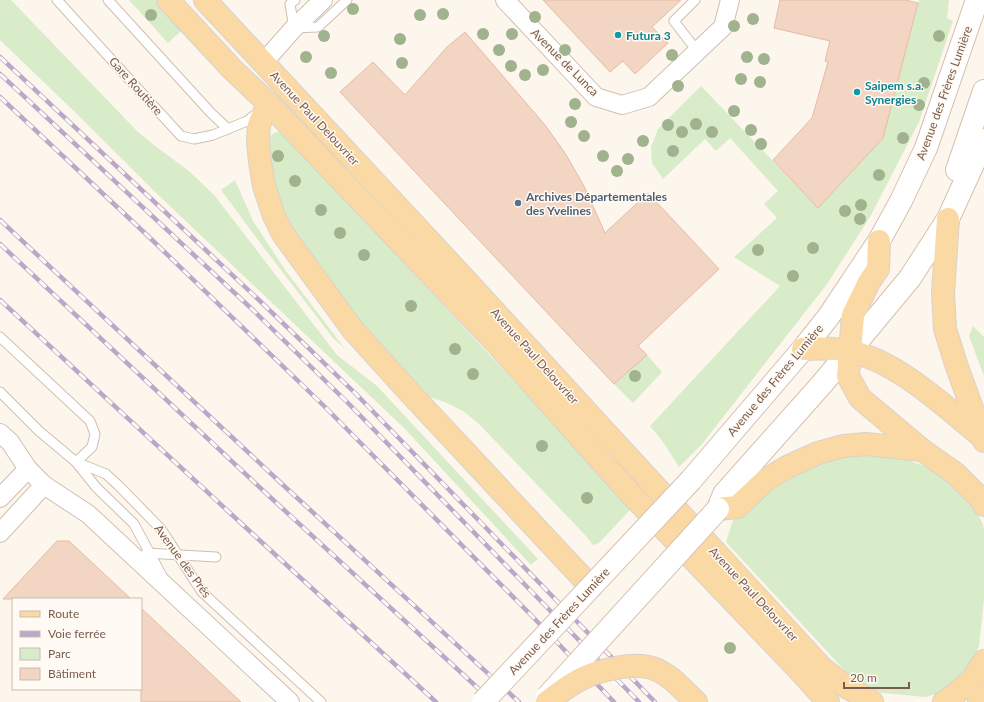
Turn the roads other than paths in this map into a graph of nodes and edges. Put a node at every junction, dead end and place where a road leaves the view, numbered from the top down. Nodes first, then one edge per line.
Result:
1 (57, 0) edge
2 (108, 0) edge
3 (168, 0) edge
4 (205, 0) edge
5 (295, 0) edge
6 (323, 0) edge
7 (347, 0) edge
8 (505, 0) edge
9 (695, 0) edge
10 (730, 0) edge
11 (977, 0) edge
12 (294, 28) junction
13 (697, 51) junction
14 (263, 63) junction
15 (984, 91) edge
16 (268, 103) junction
17 (228, 129) junction
18 (984, 140) edge
19 (948, 219) junction
20 (879, 241) junction
21 (0, 337) edge
22 (804, 349) junction
23 (850, 351) junction
24 (0, 392) edge
25 (0, 433) edge
26 (982, 439) edge
27 (922, 450) junction
28 (76, 462) junction
29 (28, 469) junction
30 (44, 485) junction
31 (0, 498) edge
32 (984, 505) edge
33 (718, 509) junction
34 (0, 533) edge
35 (128, 552) junction
36 (150, 553) junction
37 (178, 555) junction
38 (216, 557) dead end
39 (591, 587) junction
40 (169, 590) junction
41 (984, 661) edge
42 (984, 695) edge
43 (290, 702) edge
44 (321, 702) edge
45 (483, 702) edge
46 (542, 702) edge
47 (547, 702) edge
48 (696, 702) edge
49 (828, 702) edge
50 (872, 702) edge
51 (944, 702) edge
52 (979, 702) edge

1 - 17 lane, Gare Routière
2 - 17 lane
3 - 16 main road, Avenue Paul Delouvrier
4 - 14 main road, Avenue Paul Delouvrier
5 - 12 lane
6 - 12 street
7 - 12 lane
8 - 13 street, Avenue de Lunca
9 - 13 lane
10 - 13 street, Avenue de Lunca
11 - 20 main road, Avenue des Frères Lumière
12 - 14 street
14 - 50 main road, Avenue Paul Delouvrier
15 - 19 main road
16 - 17 lane, Gare Routière
16 - 39 main road
16 - 49 main road, Avenue Paul Delouvrier
18 - 19 main road
19 - 23 main road
19 - 26 main road
20 - 22 main road, Avenue des Frères Lumière
20 - 23 main road
21 - 28 lane
22 - 23 main road
22 - 39 main road, Avenue des Frères Lumière, bridge
23 - 26 main road
23 - 27 main road
23 - 33 main road
24 - 28 lane, Avenue des Prés
25 - 29 street, Avenue des Prés
27 - 32 main road
27 - 33 main road
28 - 36 lane, Avenue des Prés
28 - 37 lane, Avenue des Prés
29 - 30 street, Avenue des Prés
29 - 31 street
30 - 34 street
30 - 35 street, Avenue des Prés
33 - 46 main road, bridge
35 - 36 lane
35 - 40 street, Avenue des Prés
36 - 37 lane
36 - 40 lane, Avenue des Prés
37 - 38 lane
37 - 44 lane, Avenue des Prés
39 - 45 main road, Avenue des Frères Lumière, bridge
40 - 43 street, Avenue des Prés
41 - 51 main road
42 - 52 main road
47 - 48 main road, bridge

